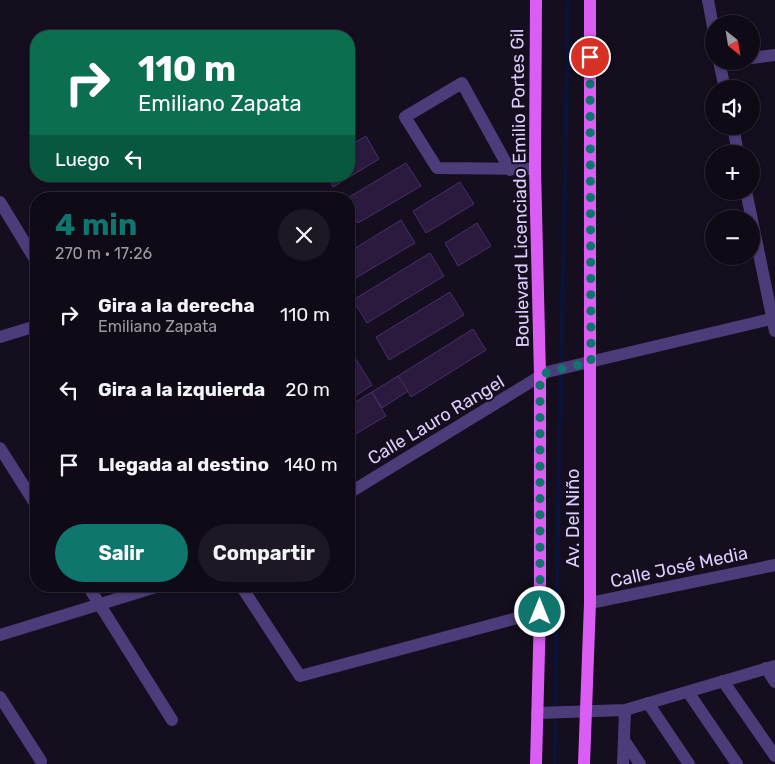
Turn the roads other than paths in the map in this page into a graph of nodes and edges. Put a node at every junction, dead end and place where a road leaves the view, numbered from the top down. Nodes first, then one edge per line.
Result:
1 (536, 0) edge
2 (590, 0) edge
3 (708, 0) edge
4 (711, 15) edge
5 (775, 55) edge
6 (760, 57) edge
7 (535, 169) junction
8 (510, 170) junction
9 (748, 200) edge
10 (0, 202) edge
11 (30, 251) edge
12 (774, 318) edge
13 (30, 328) edge
14 (775, 331) edge
15 (0, 337) edge
16 (591, 362) junction
17 (544, 374) junction
18 (0, 448) edge
19 (355, 489) edge
20 (30, 496) edge
21 (775, 565) edge
22 (92, 592) edge
23 (139, 592) edge
24 (245, 592) edge
25 (590, 603) junction
26 (99, 604) junction
27 (540, 612) junction
28 (0, 635) edge
29 (770, 667) edge
30 (723, 681) junction
31 (775, 682) edge
32 (688, 692) junction
33 (0, 697) edge
34 (648, 703) junction
35 (625, 710) junction
36 (587, 712) junction
37 (541, 713) junction
38 (172, 720) dead end
39 (624, 740) junction
40 (775, 756) edge
41 (41, 761) dead end
42 (536, 764) edge
43 (584, 764) edge
44 (623, 764) edge
45 (640, 764) edge
46 (689, 764) edge
47 (736, 764) edge

1 - 7 main road, Boulevard Licenciado Emilio Portes Gil
2 - 16 main road
3 - 4 street
5 - 6 street
7 - 8 street
7 - 17 main road, Boulevard Licenciado Emilio Portes Gil
8 - 8 street
9 - 12 street
10 - 11 street
12 - 14 street
12 - 16 street, Calle Lauro Rangel
13 - 15 street
16 - 17 street, Calle Lauro Rangel
16 - 25 main road, Av. Del Niño
17 - 19 street, Calle Lauro Rangel
17 - 27 main road, Av. Del Niño
18 - 20 street
21 - 25 street, Calle José Media
22 - 26 street
23 - 26 street
24 - 27 street
25 - 36 main road, Av. Del Niño
26 - 28 street
26 - 38 street
27 - 37 main road, Av. Del Niño
29 - 30 street
29 - 31 street
30 - 32 street
30 - 40 street
32 - 34 street
32 - 47 street
33 - 41 street
34 - 35 street
34 - 46 street
35 - 36 street
35 - 39 street
36 - 37 street
36 - 43 main road, Av. Del Niño
37 - 42 main road, Av. Del Niño
39 - 44 street
39 - 45 street

